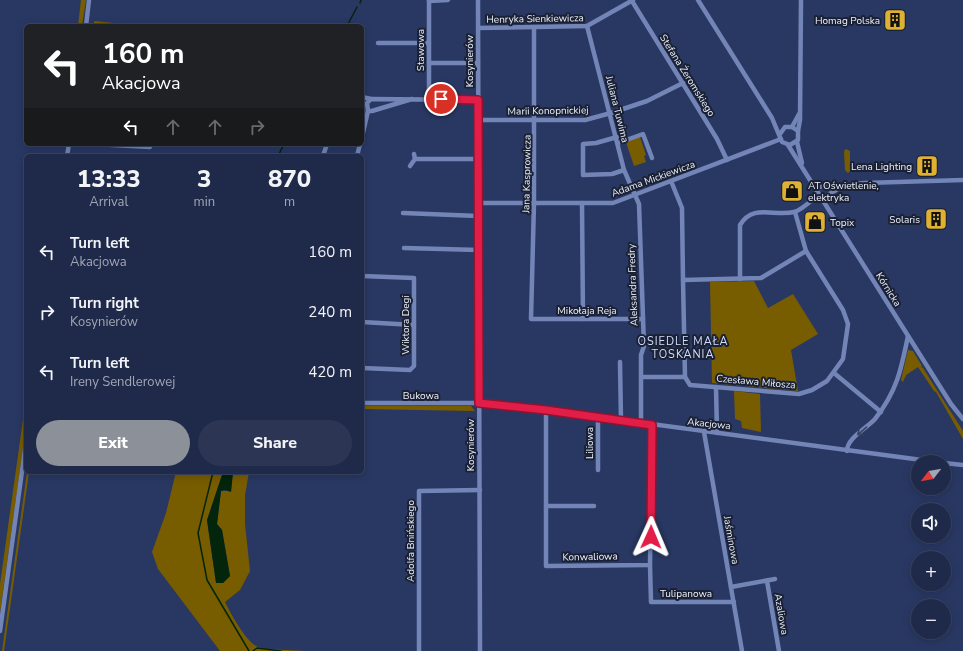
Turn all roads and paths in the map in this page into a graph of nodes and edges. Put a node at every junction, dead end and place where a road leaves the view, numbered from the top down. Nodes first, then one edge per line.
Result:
1 (89, 0) edge
2 (429, 0) edge
3 (448, 0) edge
4 (478, 0) edge
5 (632, 0) edge
6 (698, 0) edge
7 (703, 0) edge
8 (801, 0) edge
9 (704, 8) junction
10 (86, 24) edge
11 (588, 26) junction
12 (478, 28) junction
13 (534, 28) junction
14 (378, 43) dead end
15 (429, 43) junction
16 (429, 63) junction
17 (478, 63) junction
18 (683, 83) junction
19 (364, 98) edge
20 (412, 99) junction
21 (429, 99) junction
22 (371, 100) junction
23 (478, 100) junction
24 (368, 111) junction
25 (611, 113) junction
26 (800, 113) junction
27 (772, 118) junction
28 (478, 120) junction
29 (535, 120) junction
30 (785, 127) junction
31 (792, 127) junction
32 (364, 128) edge
33 (798, 131) junction
34 (781, 136) junction
35 (617, 140) junction
36 (797, 142) junction
37 (788, 145) junction
38 (122, 146) edge
39 (150, 148) dead end
40 (652, 158) dead end
41 (477, 159) junction
42 (727, 160) junction
43 (410, 166) dead end
44 (803, 166) junction
45 (624, 170) junction
46 (671, 180) junction
47 (963, 180) edge
48 (842, 186) junction
49 (815, 187) junction
50 (634, 195) junction
51 (821, 196) junction
52 (478, 203) junction
53 (534, 203) junction
54 (582, 203) junction
55 (795, 212) junction
56 (403, 213) dead end
57 (478, 216) junction
58 (404, 248) dead end
59 (479, 250) junction
60 (806, 252) junction
61 (364, 276) edge
62 (740, 279) junction
63 (683, 280) junction
64 (531, 319) joint
65 (583, 319) junction
66 (642, 319) junction
67 (364, 322) edge
68 (414, 324) junction
69 (908, 336) junction
70 (620, 362) dead end
71 (364, 368) edge
72 (834, 373) junction
73 (642, 377) junction
74 (685, 377) junction
75 (716, 387) junction
76 (479, 403) junction
77 (364, 404) edge
78 (546, 410) junction
79 (880, 412) junction
80 (598, 417) junction
81 (963, 419) edge
82 (621, 421) junction
83 (641, 423) junction
84 (652, 425) junction
85 (704, 432) junction
86 (717, 433) junction
87 (847, 451) junction
88 (24, 457) edge
89 (911, 459) edge
90 (951, 464) edge
91 (963, 465) edge
92 (598, 470) dead end
93 (480, 490) junction
94 (546, 506) junction
95 (594, 506) dead end
96 (650, 565) junction
97 (776, 579) dead end
98 (767, 581) junction
99 (731, 587) junction
100 (734, 602) junction
101 (0, 631) edge
102 (419, 651) edge
103 (480, 651) edge
104 (742, 651) edge
105 (779, 651) edge

1 - 10 street
2 - 3 street
2 - 15 street, Stawowa
4 - 12 street, Kosynierów
5 - 11 street, Henryka Sienkiewicza
5 - 18 street, Stefana Żeromskiego
6 - 9 street
7 - 9 street
8 - 26 street
9 - 27 street
11 - 13 street, Henryka Sienkiewicza
11 - 25 street, Juliana Tuwima
12 - 13 street, Henryka Sienkiewicza
12 - 17 street, Kosynierów
13 - 29 street, Jana Kasprowicza
14 - 15 street
15 - 16 street, Stawowa
16 - 17 street
16 - 21 street, Stawowa
17 - 23 street, Kosynierów
18 - 25 street, Marii Konopnickiej
18 - 42 street, Stefana Żeromskiego
19 - 22 street
20 - 21 street
20 - 22 street
20 - 24 street
21 - 23 street
22 - 24 street
23 - 28 street, Kosynierów
24 - 32 street
25 - 29 street, Marii Konopnickiej
25 - 35 street, Juliana Tuwima
26 - 31 street
26 - 33 street
27 - 30 street
27 - 34 street
28 - 29 street, Marii Konopnickiej
28 - 41 street, Kosynierów
29 - 53 street, Jana Kasprowicza
30 - 31 street
30 - 34 street
31 - 33 street
33 - 36 street
34 - 37 street
34 - 42 street, Adama Mickiewicza
35 - 40 street
35 - 45 street, Juliana Tuwima
35 - 45 street
36 - 37 street
36 - 44 street, Kórnicka
37 - 44 street, Kórnicka
38 - 39 street
41 - 43 street
41 - 52 street, Kosynierów
42 - 46 street, Adama Mickiewicza
44 - 49 street, Kórnicka
45 - 50 street, Juliana Tuwima
46 - 50 street, Adama Mickiewicza
46 - 63 street
47 - 48 street
48 - 49 street
48 - 51 street
49 - 51 street, Kórnicka
50 - 54 street, Adama Mickiewicza
50 - 66 street, Aleksandra Fredry
51 - 55 street
51 - 69 street, Kórnicka
52 - 53 street, Adama Mickiewicza
52 - 57 street, Kosynierów
53 - 54 street, Adama Mickiewicza
53 - 64 street, Jana Kasprowicza
54 - 65 street
55 - 60 street, Czesława Miłosza
55 - 62 street
56 - 57 street
57 - 59 street, Kosynierów
58 - 59 street
59 - 76 street, Kosynierów
60 - 62 street
60 - 72 street, Czesława Miłosza
61 - 68 street, Wiktora Degi
62 - 63 street
63 - 74 street
64 - 65 street, Mikołaja Reja
65 - 66 street, Mikołaja Reja
66 - 73 street, Aleksandra Fredry
67 - 68 street
68 - 71 street, Wiktora Degi
69 - 79 street
69 - 81 street, Kórnicka
70 - 82 street
72 - 75 street, Czesława Miłosza
72 - 79 street
73 - 74 street, Czesława Miłosza
73 - 83 street, Aleksandra Fredry
74 - 75 street, Czesława Miłosza
75 - 86 street
76 - 77 street, Bukowa
76 - 78 street, Akacjowa
76 - 93 street, Kosynierów
78 - 80 street, Akacjowa
78 - 94 street, Konwaliowa
79 -> 87 street
80 - 82 street, Akacjowa
80 - 92 street, Liliowa
82 - 83 street, Akacjowa
83 - 84 street, Akacjowa
84 - 85 street, Akacjowa
84 - 96 street
85 - 86 street, Akacjowa
85 - 99 street, Jaśminowa
86 - 87 street, Akacjowa
87 - 89 street, Akacjowa
88 - 101 street
90 - 91 street
93 - 102 street, Adolfa Bnińskiego
93 - 103 street, Kosynierów
94 - 95 street
94 - 96 street, Konwaliowa
96 - 100 street, Tulipanowa
97 - 98 street
98 - 99 street
98 - 105 street, Azaliowa
99 - 100 street, Jaśminowa
100 - 104 street, Jaśminowa

